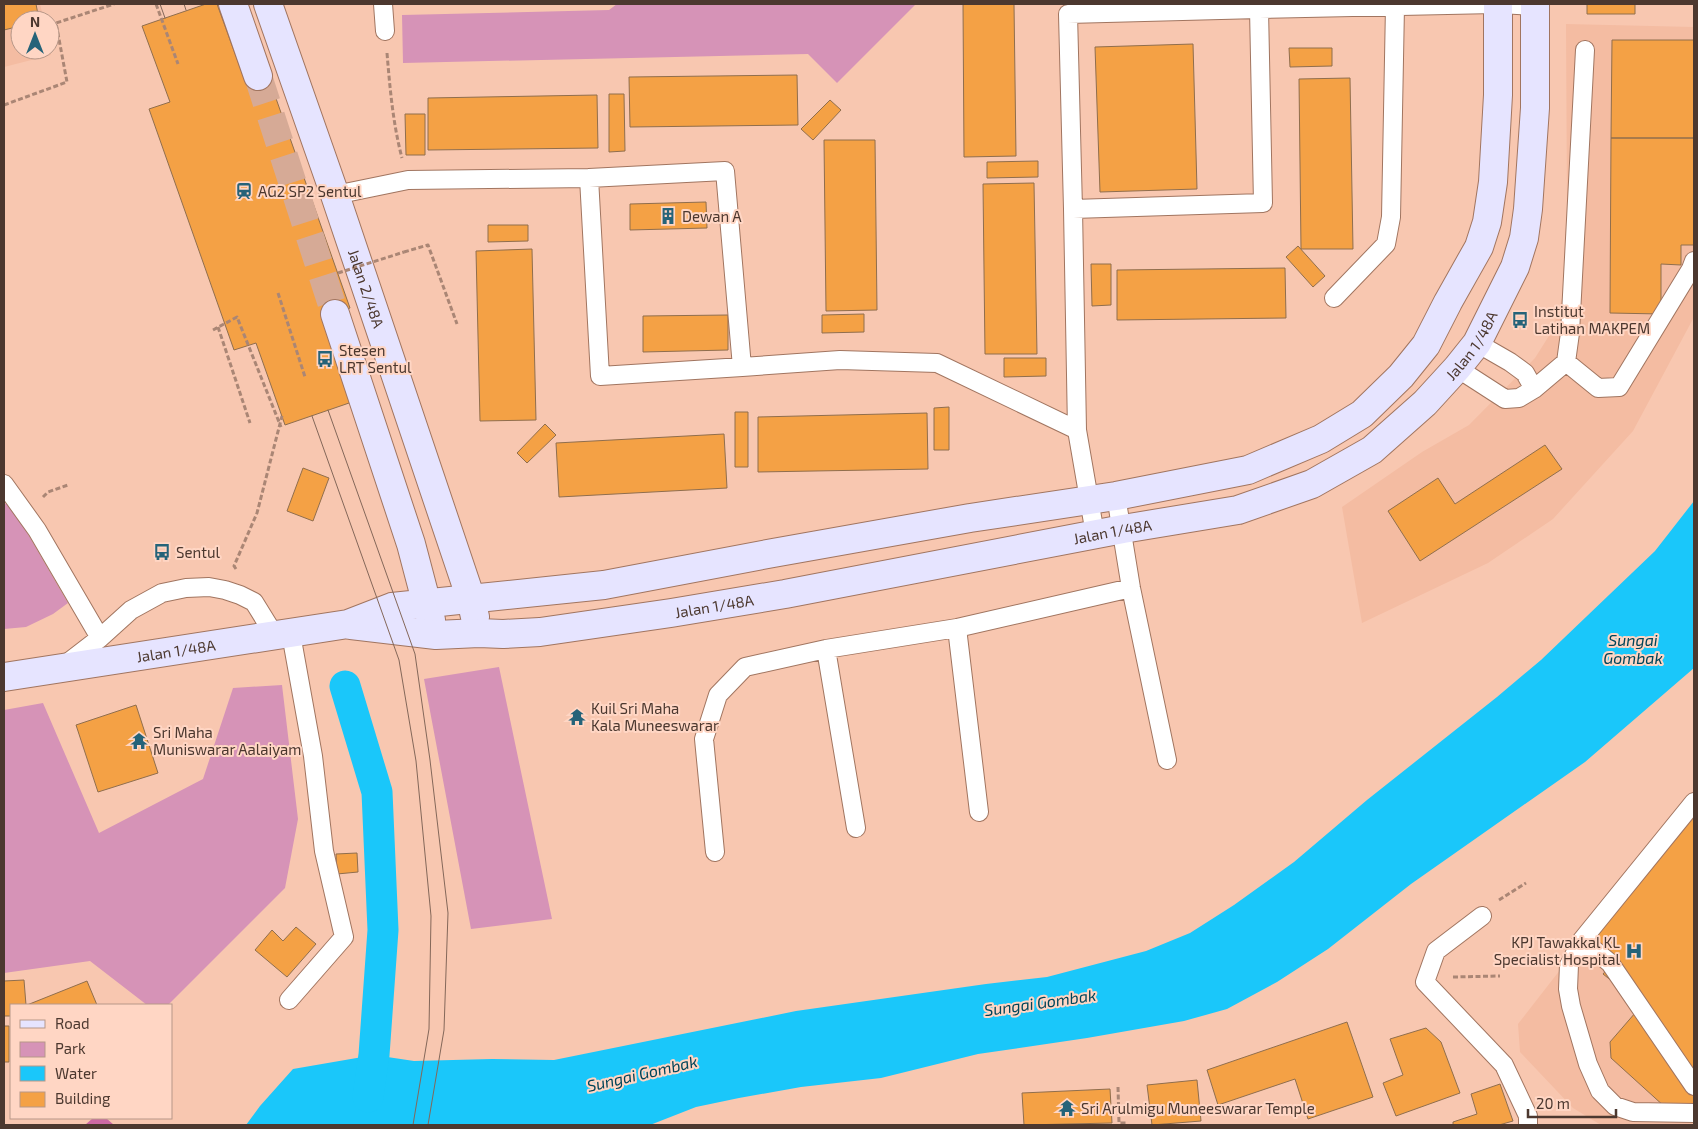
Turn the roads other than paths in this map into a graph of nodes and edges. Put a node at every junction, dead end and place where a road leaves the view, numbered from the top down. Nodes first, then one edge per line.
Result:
1 (232, 4) edge
2 (268, 4) edge
3 (383, 4) edge
4 (1498, 4) edge
5 (1535, 5) edge
6 (1395, 6) junction
7 (1259, 8) junction
8 (385, 31) road end
9 (1585, 50) dead end
10 (258, 76) tunnel mouth
11 (589, 178) junction
12 (335, 195) junction
13 (1073, 209) junction
14 (1694, 261) edge
15 (1334, 298) dead end
16 (335, 314) tunnel mouth
17 (1477, 343) junction
18 (1566, 362) junction
19 (742, 367) junction
20 (1457, 368) junction
21 (1534, 389) junction
22 (1077, 430) junction
23 (4, 484) edge
24 (1116, 496) junction
25 (1089, 501) junction
26 (1122, 529) junction
27 (1095, 534) junction
28 (773, 553) junction
29 (1131, 588) junction
30 (785, 594) junction
31 (471, 599) junction
32 (426, 603) junction
33 (348, 624) junction
34 (957, 628) junction
35 (479, 633) junction
36 (283, 635) junction
37 (436, 635) junction
38 (100, 638) junction
39 (826, 649) junction
40 (60, 668) junction
41 (4, 677) edge
42 (1167, 760) dead end
43 (1694, 802) edge
44 (980, 812) dead end
45 (856, 828) dead end
46 (715, 852) dead end
47 (1482, 916) road end
48 (1582, 940) junction
49 (289, 1000) dead end
50 (1694, 1086) edge
51 (1694, 1113) edge
52 (1528, 1125) edge

1 - 10 main road
2 - 12 main road, Jalan 2/48A
3 - 8 lane
4 - 5 lane
4 - 6 lane
4 - 24 main road, Jalan 1/48A
5 - 17 main road, Jalan 1/48A
6 - 7 lane
6 - 15 lane
7 - 13 lane
7 - 13 lane
9 - 18 lane
11 - 12 lane
11 - 19 lane
11 - 19 lane
12 - 31 main road, Jalan 2/48A
13 - 22 lane
14 - 18 lane
16 - 32 main road
17 - 20 main road, Jalan 1/48A
17 - 21 lane
18 - 21 lane
19 - 22 lane
20 - 21 lane
20 - 26 main road, Jalan 1/48A
22 - 25 lane
23 - 38 lane
24 - 25 main road, Jalan 1/48A
24 - 26 lane
25 - 27 lane
25 - 28 main road, Jalan 1/48A
26 - 27 main road, Jalan 1/48A
26 - 29 lane
27 - 30 main road, Jalan 1/48A
28 - 30 main road
28 - 31 main road, Jalan 1/48A
29 - 34 lane
29 - 42 lane
30 - 35 main road, Jalan 1/48A
31 - 32 main road, Jalan 1/48A
31 - 35 main road, Jalan 2/48A
32 - 33 main road, Jalan 1/48A
32 - 37 main road
33 - 36 main road, Jalan 1/48A
33 - 37 main road, Jalan 1/48A
34 - 39 lane
34 - 44 lane
35 - 37 main road, Jalan 1/48A
36 - 38 lane
36 - 40 main road, Jalan 1/48A
36 - 49 lane
38 - 40 lane
39 - 45 lane
39 - 46 lane
40 - 41 main road, Jalan 1/48A
43 - 48 lane
47 - 52 lane
48 - 50 lane
48 - 51 lane

